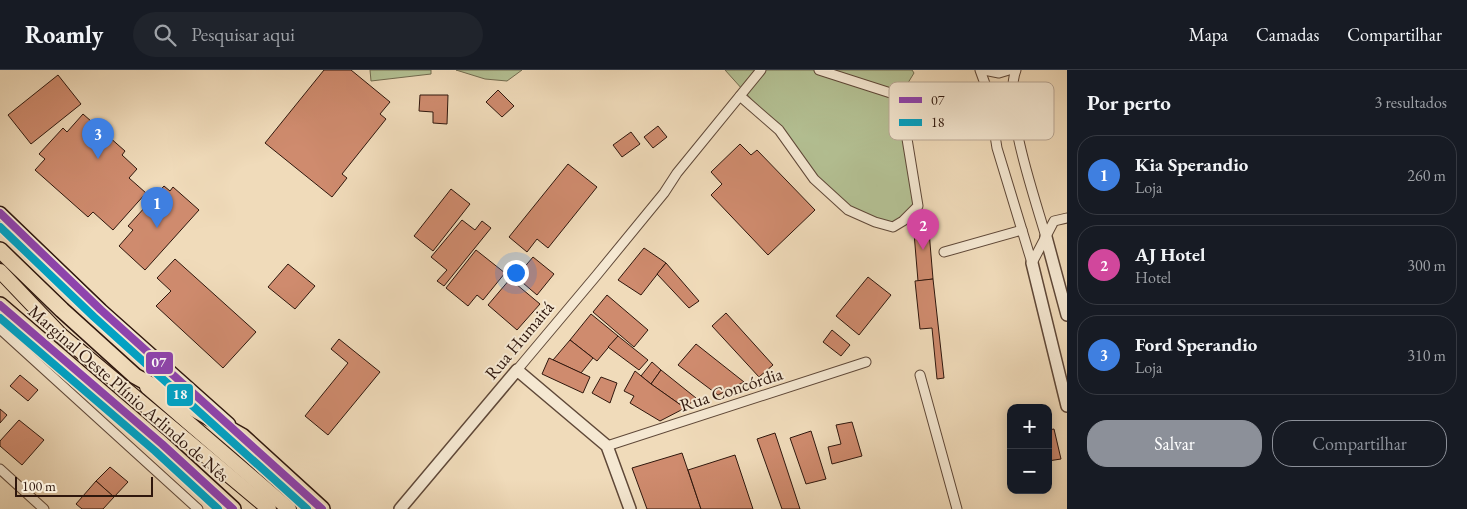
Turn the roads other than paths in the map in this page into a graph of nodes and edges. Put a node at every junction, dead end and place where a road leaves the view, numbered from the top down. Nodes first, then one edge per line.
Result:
1 (761, 70) edge
2 (819, 70) edge
3 (980, 70) edge
4 (984, 70) edge
5 (1009, 70) edge
6 (984, 82) edge
7 (889, 92) edge
8 (740, 96) junction
9 (907, 140) edge
10 (997, 140) edge
11 (1018, 140) edge
12 (0, 212) edge
13 (1067, 218) edge
14 (1022, 230) junction
15 (1046, 236) junction
16 (0, 250) edge
17 (944, 252) dead end
18 (1032, 263) junction
19 (0, 271) edge
20 (0, 284) edge
21 (0, 305) edge
22 (1067, 315) edge
23 (0, 330) edge
24 (61, 336) junction
25 (866, 362) dead end
26 (517, 370) junction
27 (920, 375) dead end
28 (135, 376) junction
29 (1067, 406) edge
30 (242, 436) junction
31 (607, 446) junction
32 (0, 470) edge
33 (44, 509) edge
34 (198, 509) edge
35 (233, 509) edge
36 (269, 509) edge
37 (289, 509) edge
38 (322, 509) edge
39 (400, 509) edge
40 (630, 509) edge
41 (957, 509) edge

1 - 8 street, Rua Humaitá
2 - 7 street
3 - 6 street
4 - 5 street
8 - 9 street
8 - 26 street, Rua Humaitá
10 - 14 street
11 - 15 street
12 - 30 main road
13 - 15 street
14 - 17 street
14 - 18 street
15 - 18 street
15 - 22 street
16 - 28 highway
18 - 29 street
19 - 24 main road
20 - 24 main road
21 - 35 highway, Marginal Oeste Plínio Arlindo de Nês
23 - 34 street
24 - 36 main road
25 - 31 street, Rua Concórdia
26 - 31 street
26 - 39 street, Rua Humaitá
27 - 41 street
28 - 30 highway
28 - 37 main road
30 - 38 highway
31 - 40 street
32 - 33 street

